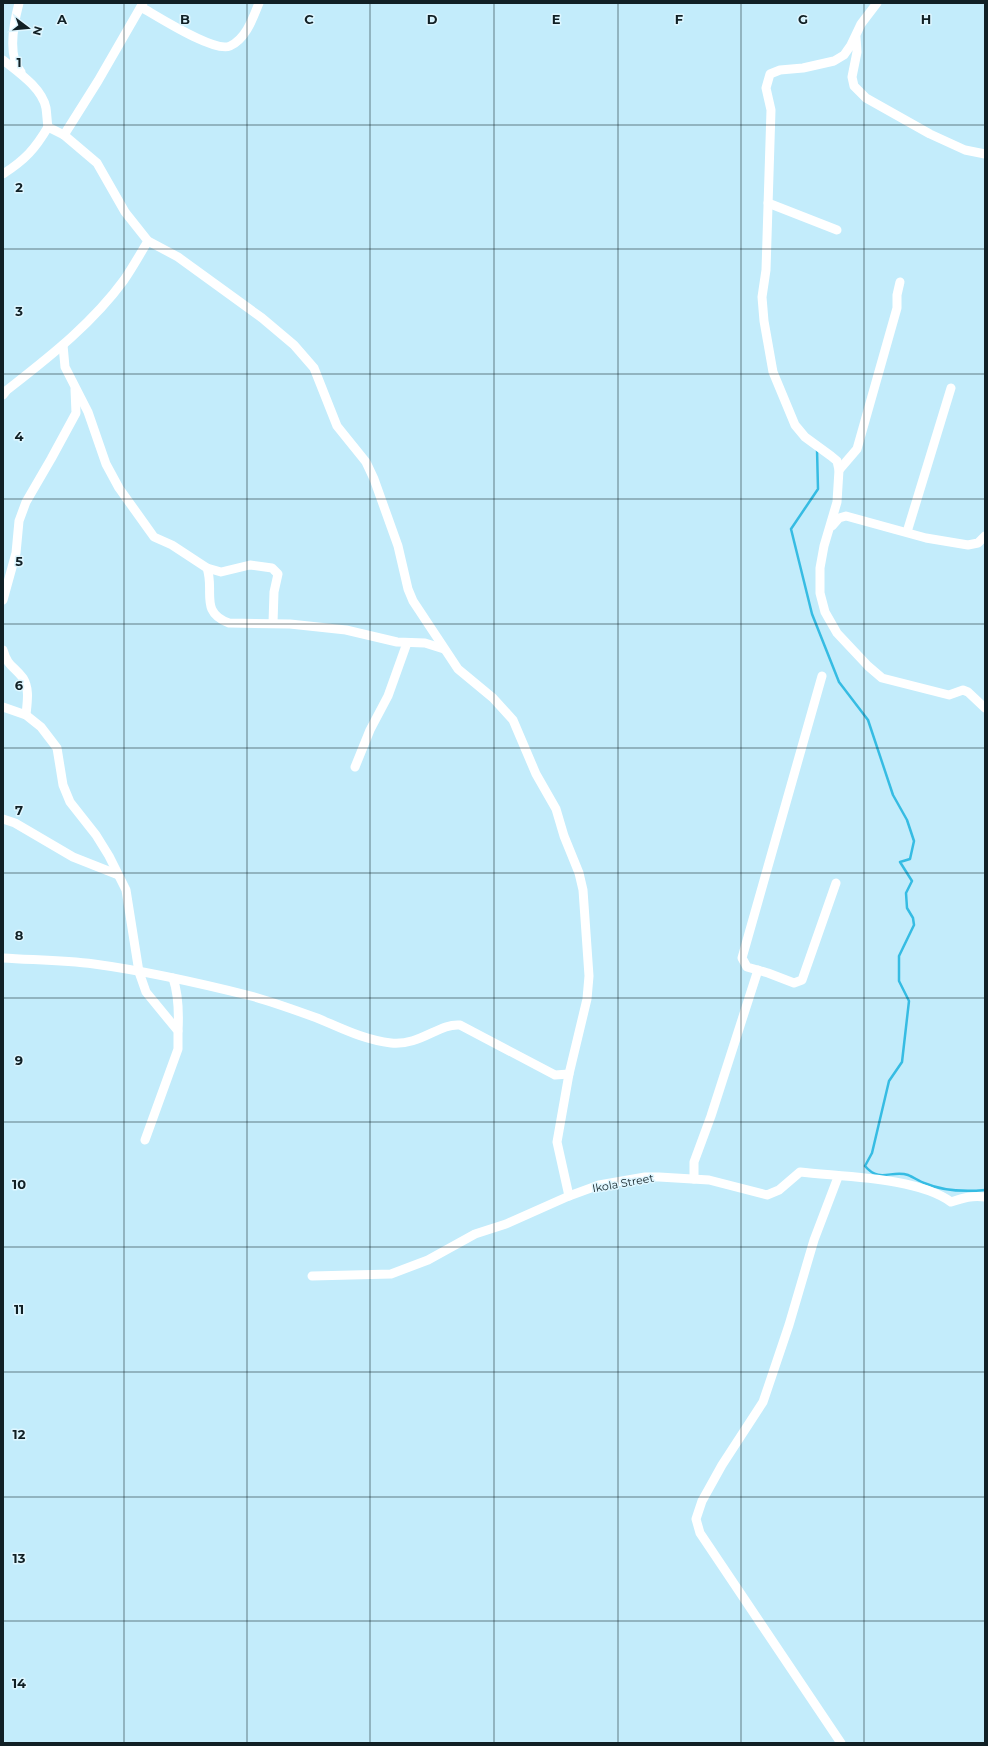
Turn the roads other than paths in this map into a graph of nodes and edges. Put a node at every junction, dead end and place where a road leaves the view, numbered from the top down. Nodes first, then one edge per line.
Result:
1 (19, 3) edge
2 (259, 3) edge
3 (877, 3) edge
4 (142, 5) edge
5 (855, 33) junction
6 (3, 60) edge
7 (28, 81) junction
8 (48, 127) junction
9 (64, 135) junction
10 (985, 154) edge
11 (3, 174) edge
12 (768, 203) junction
13 (837, 230) dead end
14 (148, 241) junction
15 (900, 282) dead end
16 (63, 345) junction
17 (74, 384) junction
18 (950, 388) dead end
19 (3, 395) edge
20 (839, 470) junction
21 (830, 529) junction
22 (907, 532) junction
23 (985, 536) edge
24 (973, 544) junction
25 (985, 548) edge
26 (207, 568) junction
27 (3, 600) edge
28 (273, 623) junction
29 (407, 643) junction
30 (444, 649) junction
31 (3, 650) edge
32 (822, 676) dead end
33 (3, 707) edge
34 (985, 708) edge
35 (26, 716) junction
36 (355, 767) dead end
37 (3, 819) edge
38 (116, 874) junction
39 (836, 883) dead end
40 (3, 958) edge
41 (758, 970) junction
42 (139, 972) junction
43 (173, 978) junction
44 (178, 1031) junction
45 (569, 1074) junction
46 (145, 1140) dead end
47 (838, 1177) junction
48 (694, 1179) junction
49 (568, 1196) junction
50 (985, 1197) edge
51 (312, 1276) dead end
52 (841, 1743) edge

1 - 7 street
2 - 4 street
3 - 5 street
4 - 9 street
5 - 10 street
5 - 12 street
6 - 7 street
7 - 8 street
8 - 9 street
8 - 11 street
9 - 14 street
12 - 13 street
12 - 20 street
14 - 16 street
14 - 30 street
15 - 20 street
16 - 17 street
16 - 19 street
17 - 26 street
17 - 27 street
18 - 22 street
20 - 21 street
21 - 22 street
21 - 34 street
22 - 24 street
23 - 24 street
24 - 25 street
26 - 28 street
26 - 28 street
28 - 29 street
29 - 30 street
29 - 36 street
30 - 45 street
31 - 35 street
32 - 41 street
33 - 35 street
35 - 38 street
37 - 38 street
38 - 42 street
39 - 41 street
40 - 42 street
41 - 48 street
42 - 43 street
42 - 44 street
43 - 44 street
43 - 45 street
44 - 46 street
45 - 49 street
47 - 48 street, Ikola Street
47 - 50 street, Ikola Street
47 - 52 street
48 - 49 street, Ikola Street
49 - 51 street, Ikola Street

